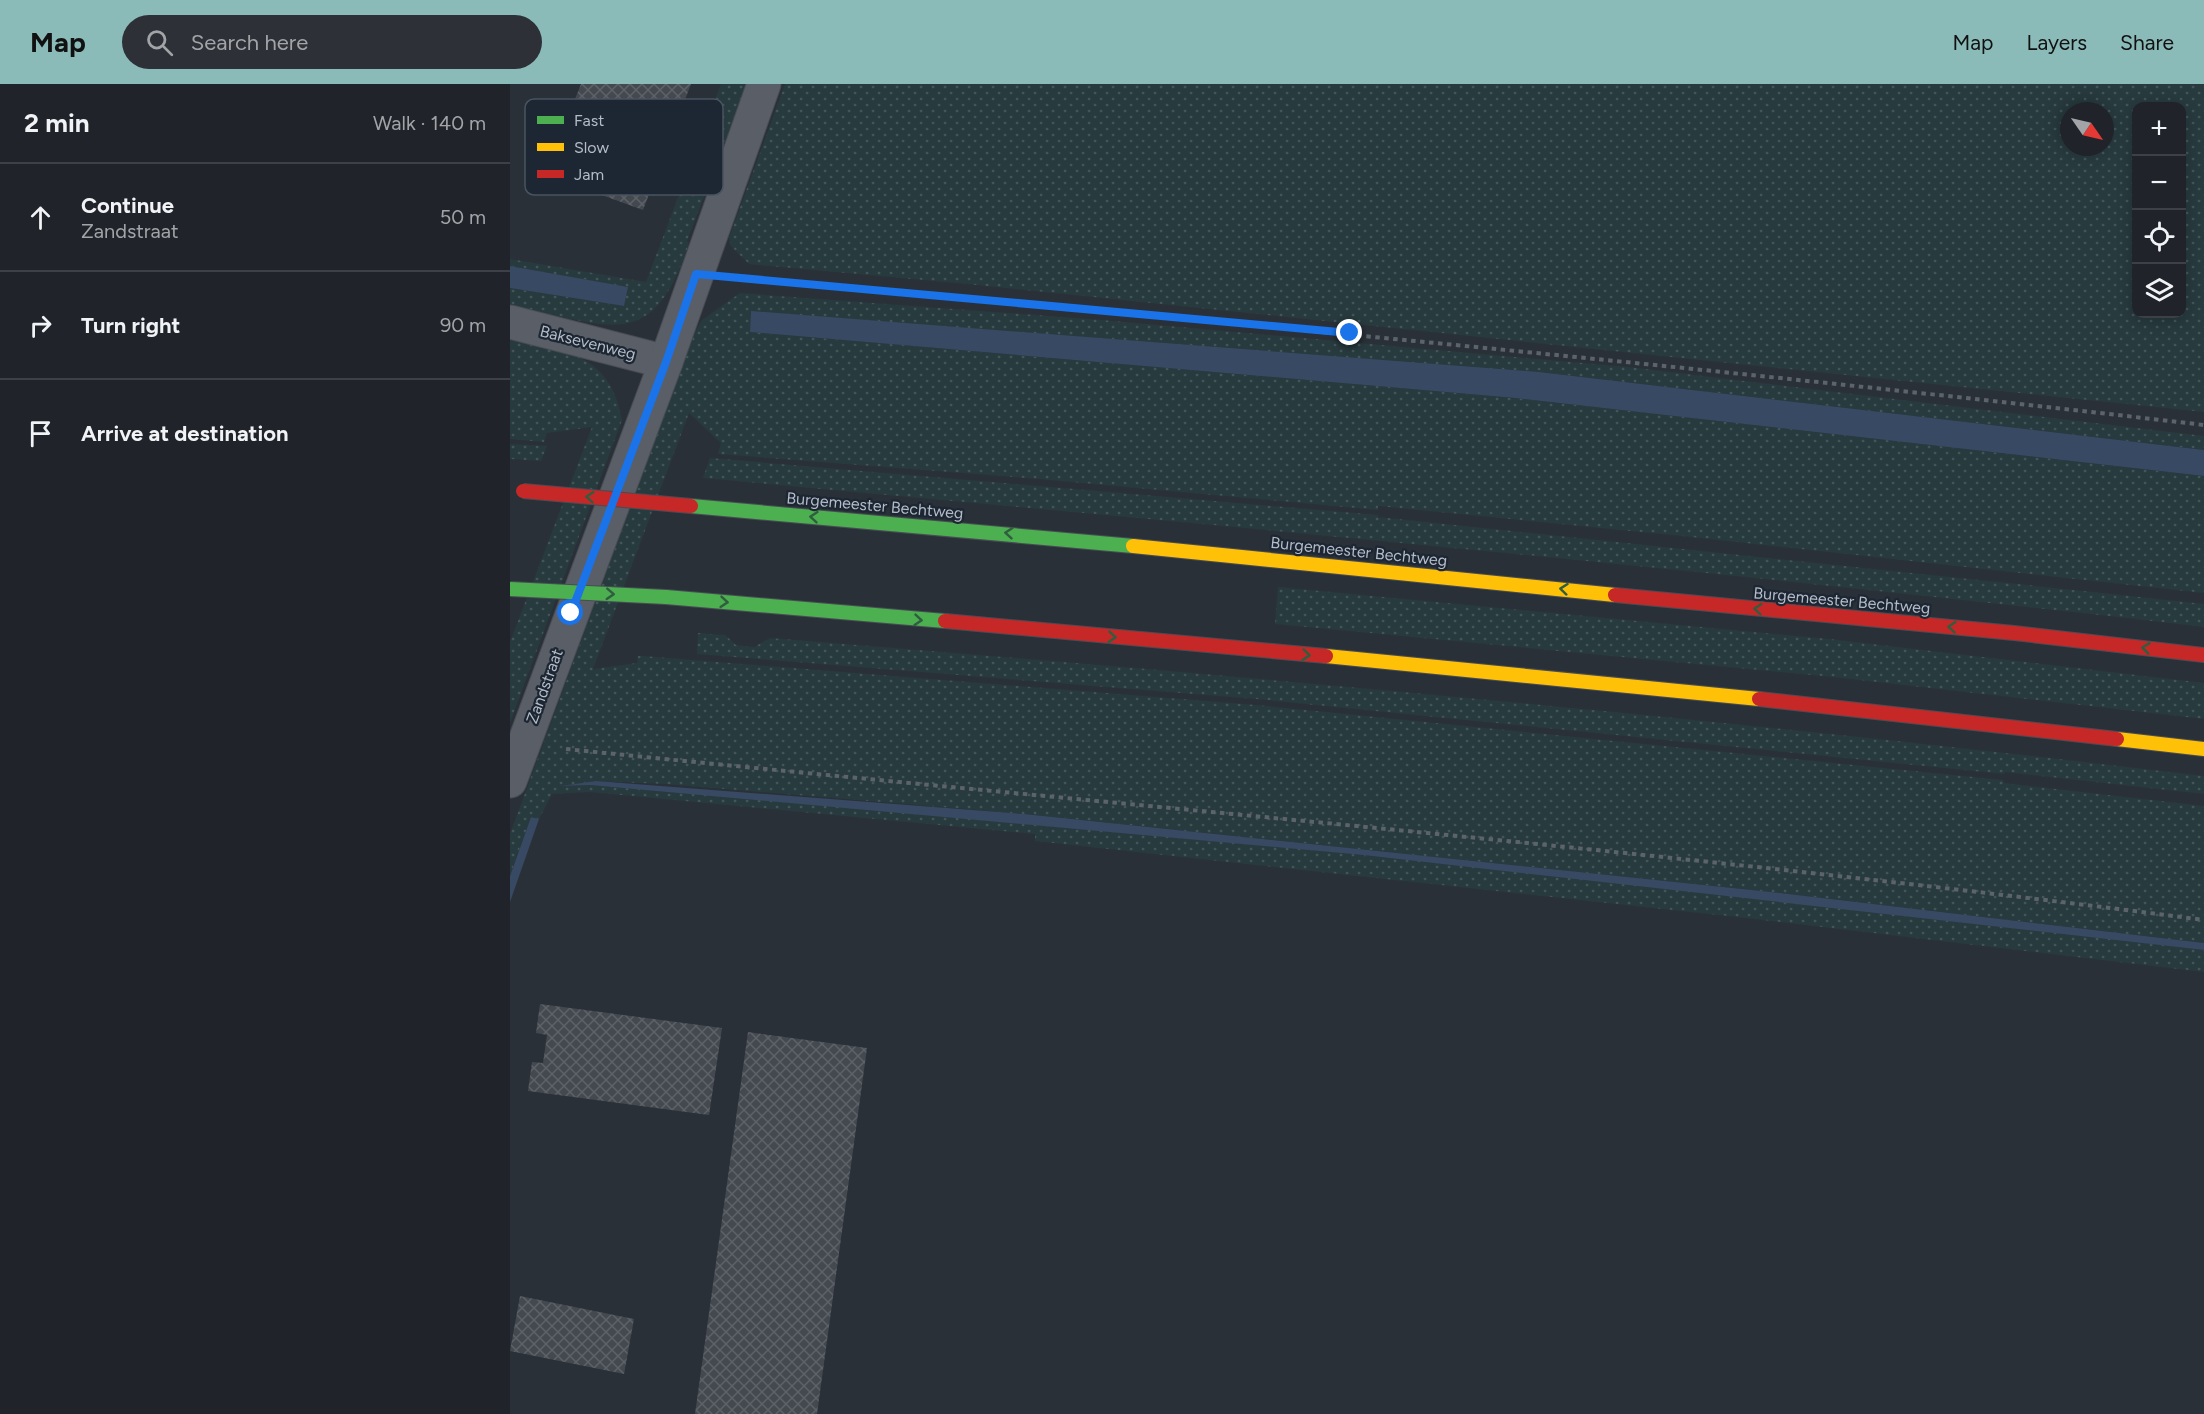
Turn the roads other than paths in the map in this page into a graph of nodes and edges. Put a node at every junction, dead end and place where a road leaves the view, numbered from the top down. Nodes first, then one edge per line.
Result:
1 (764, 84) edge
2 (510, 322) edge
3 (666, 362) junction
4 (517, 490) edge
5 (510, 589) edge
6 (2204, 655) edge
7 (2204, 749) edge
8 (510, 781) edge

1 - 3 street, Zandstraat
2 - 3 street, Baksevenweg
3 - 8 street, Zandstraat
6 -> 4 main road, Burgemeester Bechtweg, bridge
5 -> 7 main road, bridge

